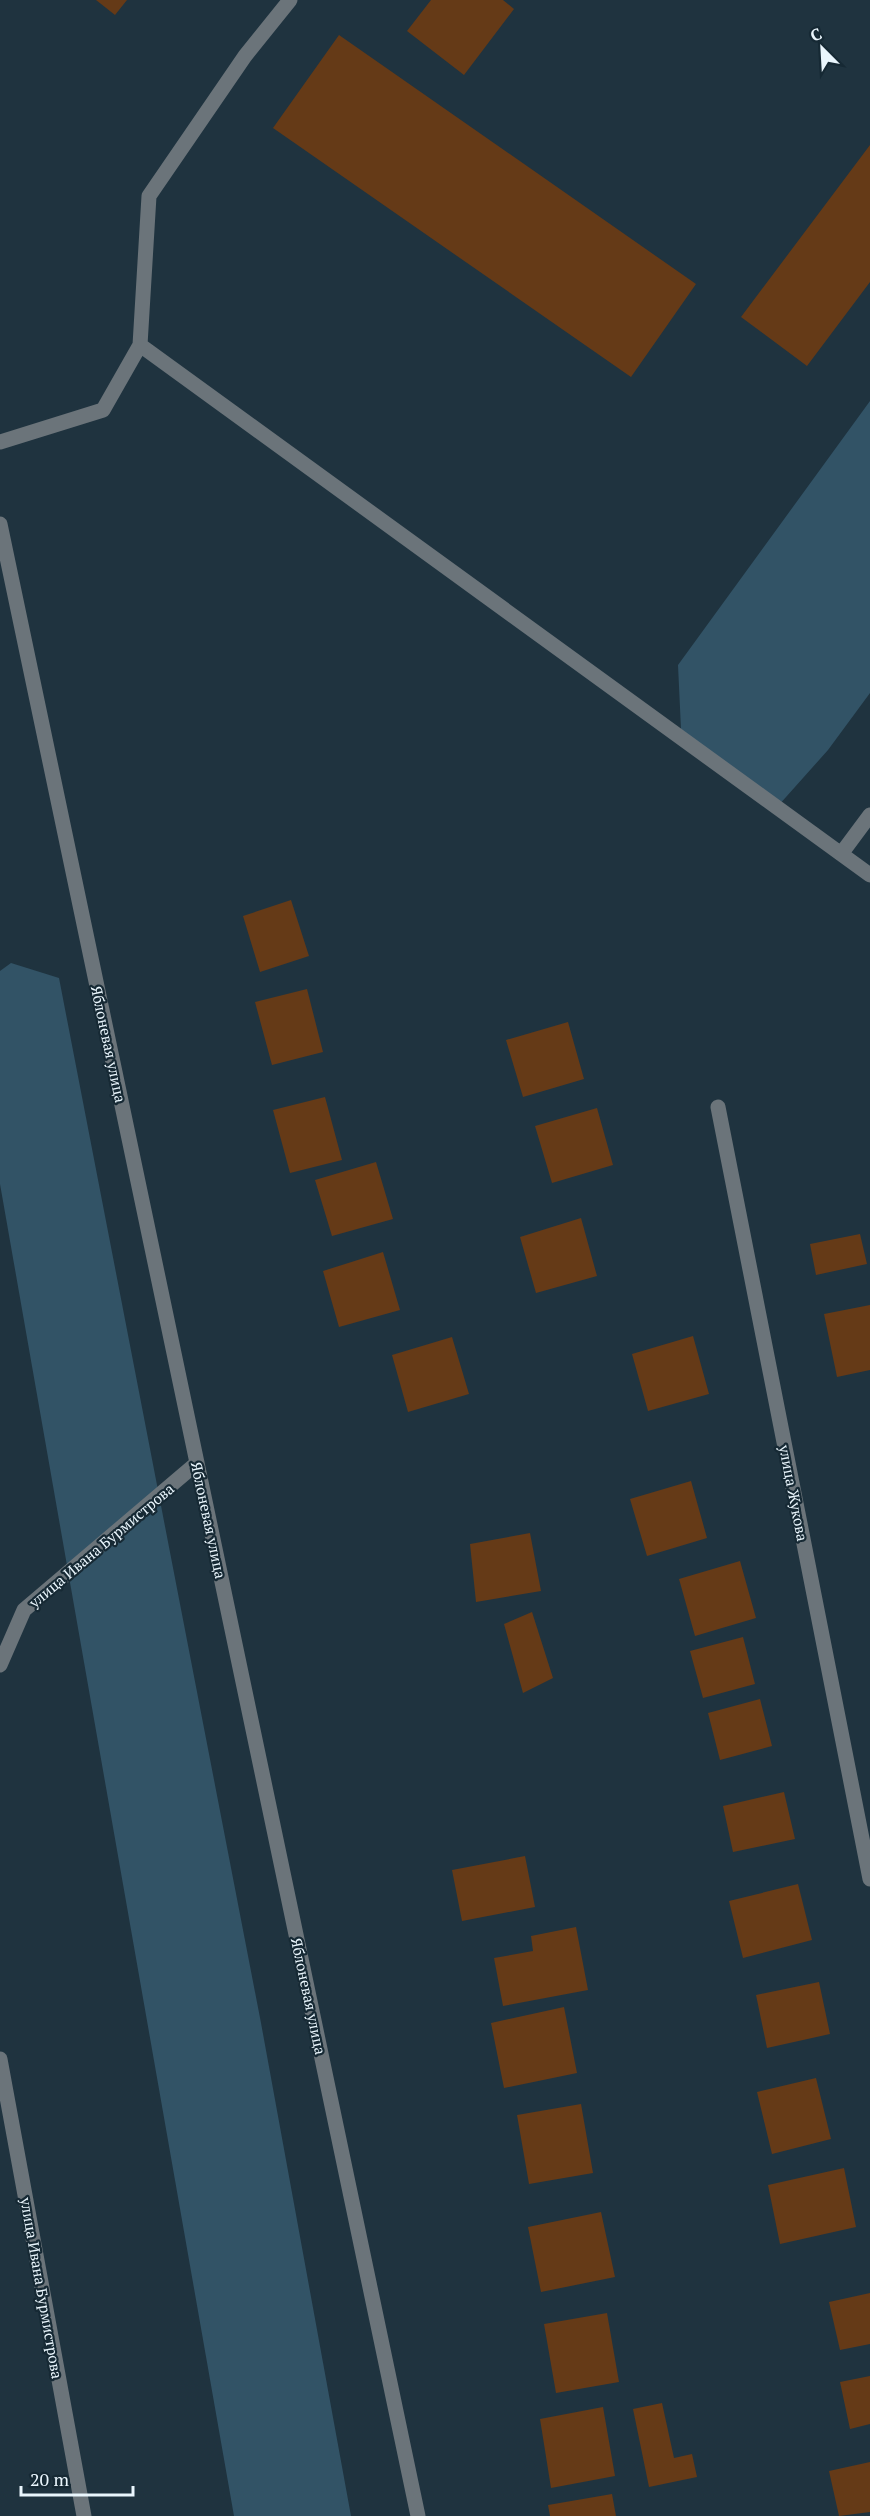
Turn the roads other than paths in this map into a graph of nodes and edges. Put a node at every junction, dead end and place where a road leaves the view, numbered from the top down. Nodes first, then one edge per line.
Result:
1 (290, 0) edge
2 (140, 345) junction
3 (0, 442) edge
4 (0, 524) edge
5 (870, 815) edge
6 (841, 854) junction
7 (870, 875) edge
8 (718, 1107) dead end
9 (197, 1463) junction
10 (0, 1665) edge
11 (870, 1879) edge
12 (0, 2059) edge
13 (84, 2516) edge
14 (418, 2516) edge

1 - 2 street
2 - 3 street
2 - 6 street
4 - 9 street, Яблоневая улица
5 - 6 street
6 - 7 street
8 - 11 street, улица Жукова
9 - 10 street, улица Ивана Бурмистрова
9 - 14 street, Яблоневая улица
12 - 13 street, улица Ивана Бурмистрова

